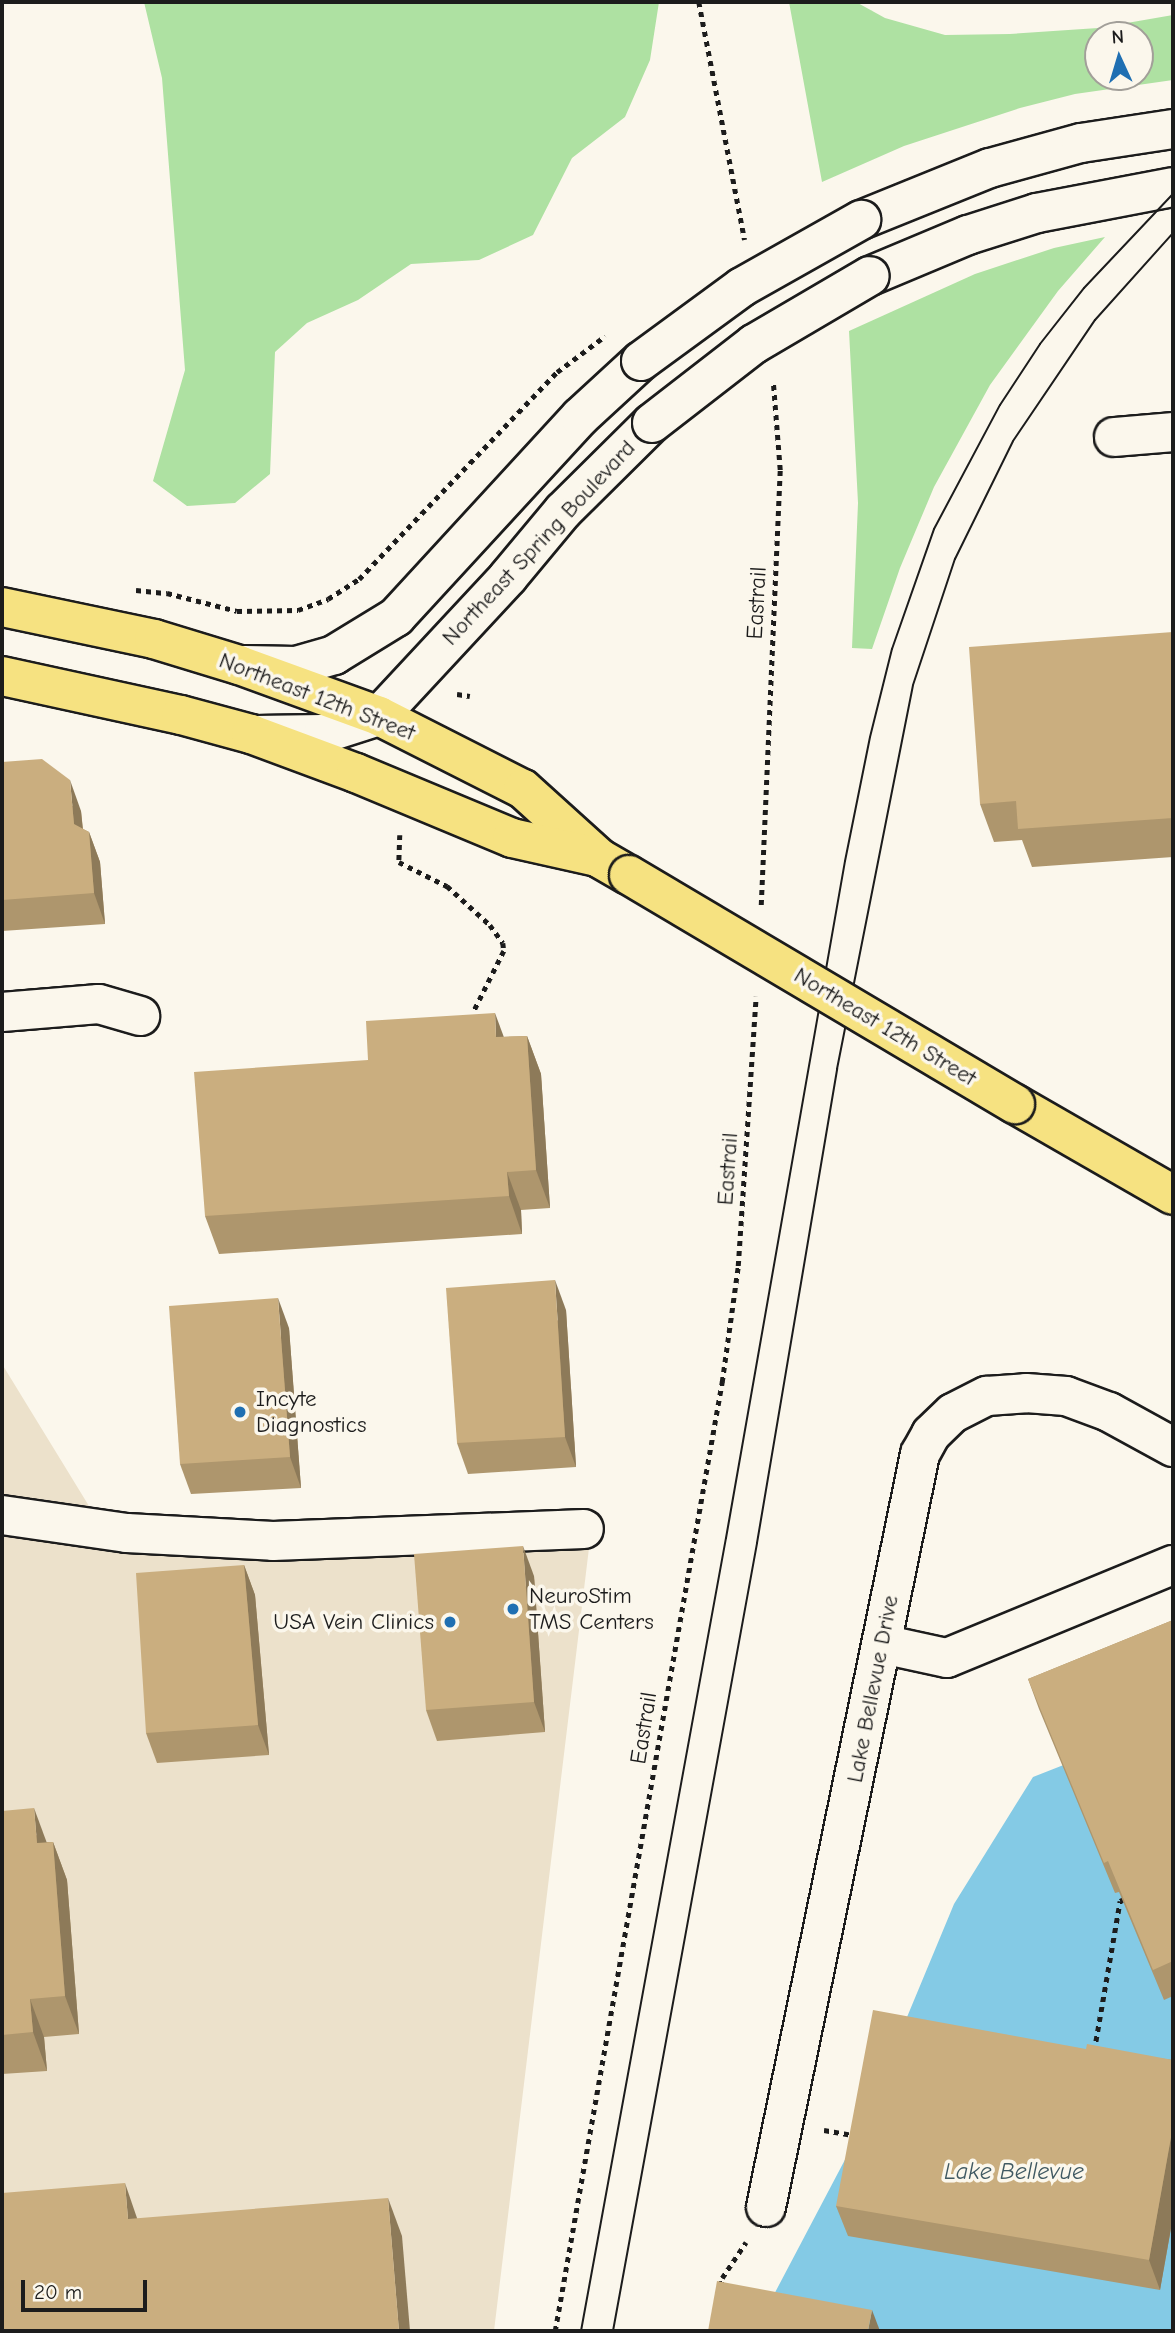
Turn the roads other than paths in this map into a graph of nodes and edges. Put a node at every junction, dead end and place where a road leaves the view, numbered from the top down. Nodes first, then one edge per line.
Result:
1 (1173, 129) edge
2 (1173, 187) edge
3 (1173, 432) edge
4 (1114, 437) dead end
5 (2, 607) edge
6 (239, 665) junction
7 (2, 676) edge
8 (379, 716) junction
9 (251, 734) junction
10 (614, 866) junction
11 (2, 1012) edge
12 (140, 1016) dead end
13 (1173, 1196) edge
14 (1173, 1447) edge
15 (2, 1515) edge
16 (584, 1529) dead end
17 (1173, 1565) edge
18 (882, 1644) junction
19 (766, 2207) dead end

1 - 6 street, bridge
2 - 8 street, Northeast Spring Boulevard, bridge
3 - 4 street
5 - 6 main road, Northeast 12th Street
6 - 8 main road, Northeast 12th Street
7 - 9 main road, Northeast 12th Street
8 - 9 street, Northeast Spring Boulevard
8 - 10 main road, Northeast 12th Street
9 - 10 main road, Northeast 12th Street
10 - 13 main road, Northeast 12th Street, bridge
11 - 12 street
14 - 18 street, Lake Bellevue Drive
15 - 16 street
17 - 18 street
18 - 19 street, Lake Bellevue Drive

